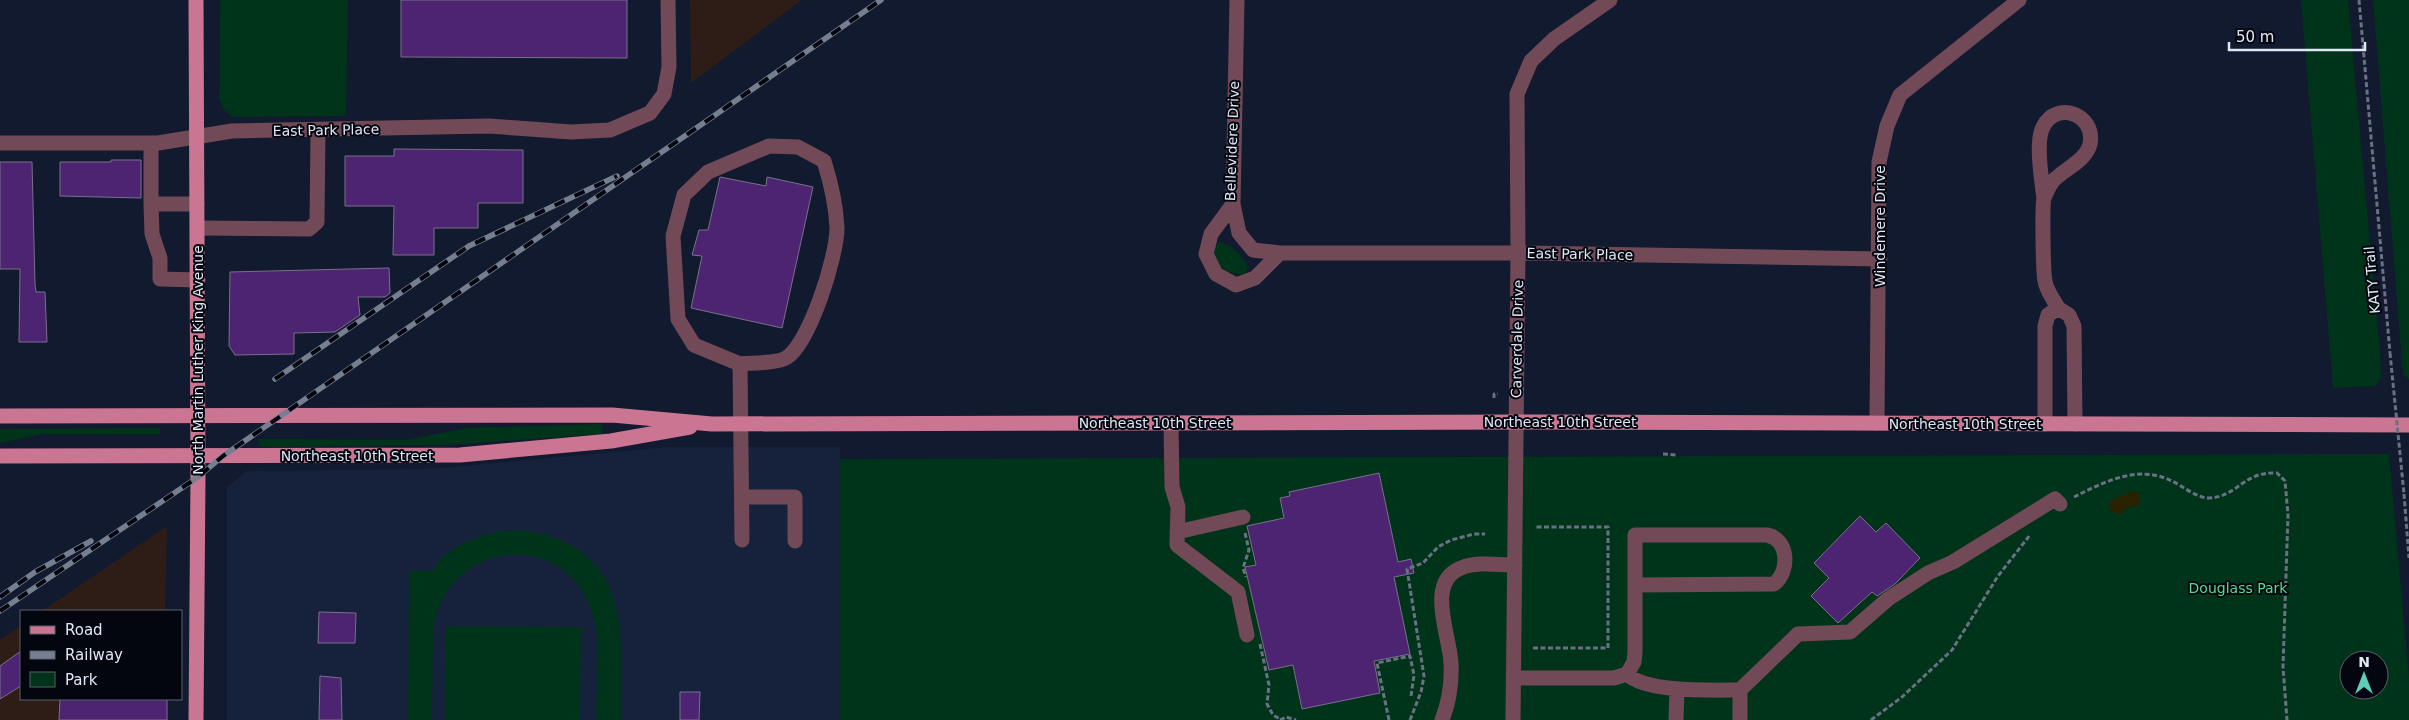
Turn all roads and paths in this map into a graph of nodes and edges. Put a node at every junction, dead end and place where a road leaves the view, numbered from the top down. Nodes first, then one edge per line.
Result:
1 (196, 0) edge
2 (668, 0) edge
3 (1237, 0) edge
4 (1610, 0) edge
5 (2019, 0) edge
6 (2359, 0) edge
7 (318, 130) junction
8 (196, 137) junction
9 (0, 143) edge
10 (150, 143) junction
11 (2044, 198) junction
12 (151, 204) junction
13 (197, 204) junction
14 (1233, 204) junction
15 (198, 228) junction
16 (1280, 253) junction
17 (1518, 253) junction
18 (1880, 259) junction
19 (198, 280) junction
20 (2058, 308) junction
21 (740, 364) junction
22 (1498, 394) dead end
23 (1494, 398) dead end
24 (0, 416) edge
25 (198, 416) junction
26 (1516, 422) junction
27 (1171, 423) junction
28 (1877, 423) junction
29 (712, 424) junction
30 (741, 424) junction
31 (2045, 424) junction
32 (2075, 424) junction
33 (2409, 425) edge
34 (1663, 454) dead end
35 (1677, 455) dead end
36 (0, 456) edge
37 (198, 456) junction
38 (742, 496) junction
39 (2060, 504) joint
40 (1244, 517) dead end
41 (1535, 527) dead end
42 (2036, 527) dead end
43 (1177, 532) junction
44 (1486, 534) dead end
45 (742, 540) dead end
46 (795, 540) dead end
47 (2409, 558) edge
48 (1515, 565) junction
49 (1635, 586) junction
50 (1247, 635) dead end
51 (1533, 648) dead end
52 (1627, 674) junction
53 (1514, 678) junction
54 (1676, 689) junction
55 (1740, 690) junction
56 (1411, 696) dead end
57 (196, 720) edge
58 (1280, 720) edge
59 (1296, 720) edge
60 (1389, 720) edge
61 (1410, 720) edge
62 (1442, 720) edge
63 (1513, 720) edge
64 (1676, 720) edge
65 (1740, 720) edge
66 (1871, 720) edge
67 (2287, 720) edge

1 - 8 main road, North Martin Luther King Avenue
2 - 7 street, East Park Place
3 - 14 street, Bellevidere Drive
4 - 17 street, Carverdale Drive
5 - 18 street, Windemere Drive
6 - 47 path, KATY Trail, bridge
7 - 8 street, East Park Place
7 - 15 street
8 - 10 street, East Park Place
8 - 13 main road, North Martin Luther King Avenue
9 - 10 street, East Park Place
10 - 12 street
11 - 11 street
11 - 20 street
12 - 13 street
12 - 19 street
13 - 15 main road, North Martin Luther King Avenue
14 - 16 street, East Park Place
14 - 16 street, Bellevidere Drive
15 - 19 main road, North Martin Luther King Avenue
16 - 17 street, East Park Place
17 - 18 street, East Park Place
17 - 26 street, Carverdale Drive
18 - 28 street, Windemere Drive
19 - 25 main road, North Martin Luther King Avenue
20 - 31 street
20 - 32 street
21 - 21 street
21 - 30 street
22 - 23 path
24 - 25 main road, Northeast 10th Street
25 - 29 main road, Northeast 10th Street
25 - 37 main road, North Martin Luther King Avenue
26 - 27 main road, Northeast 10th Street
26 - 28 main road, Northeast 10th Street
26 - 48 street, Carverdale Drive
27 - 30 main road, Northeast 10th Street
27 - 43 street
28 - 31 main road, Northeast 10th Street
29 - 30 main road, Northeast 10th Street
29 - 37 main road, Northeast 10th Street
30 - 38 street
31 - 32 main road, Northeast 10th Street
32 - 33 main road, Northeast 10th Street
34 - 35 path
36 - 37 main road, Northeast 10th Street
37 - 57 main road, North Martin Luther King Avenue
38 - 45 street
38 - 46 street
39 - 55 street
39 - 67 path
40 - 43 street
41 - 51 path
42 - 66 path
43 - 50 street
44 - 61 path
48 - 53 street, Carverdale Drive
48 - 62 street
49 - 49 street
49 - 52 street
52 - 53 street
52 - 54 street
53 - 63 street, Carverdale Drive
54 - 55 street
54 - 64 street
55 - 65 street
56 - 60 path
58 - 59 path

